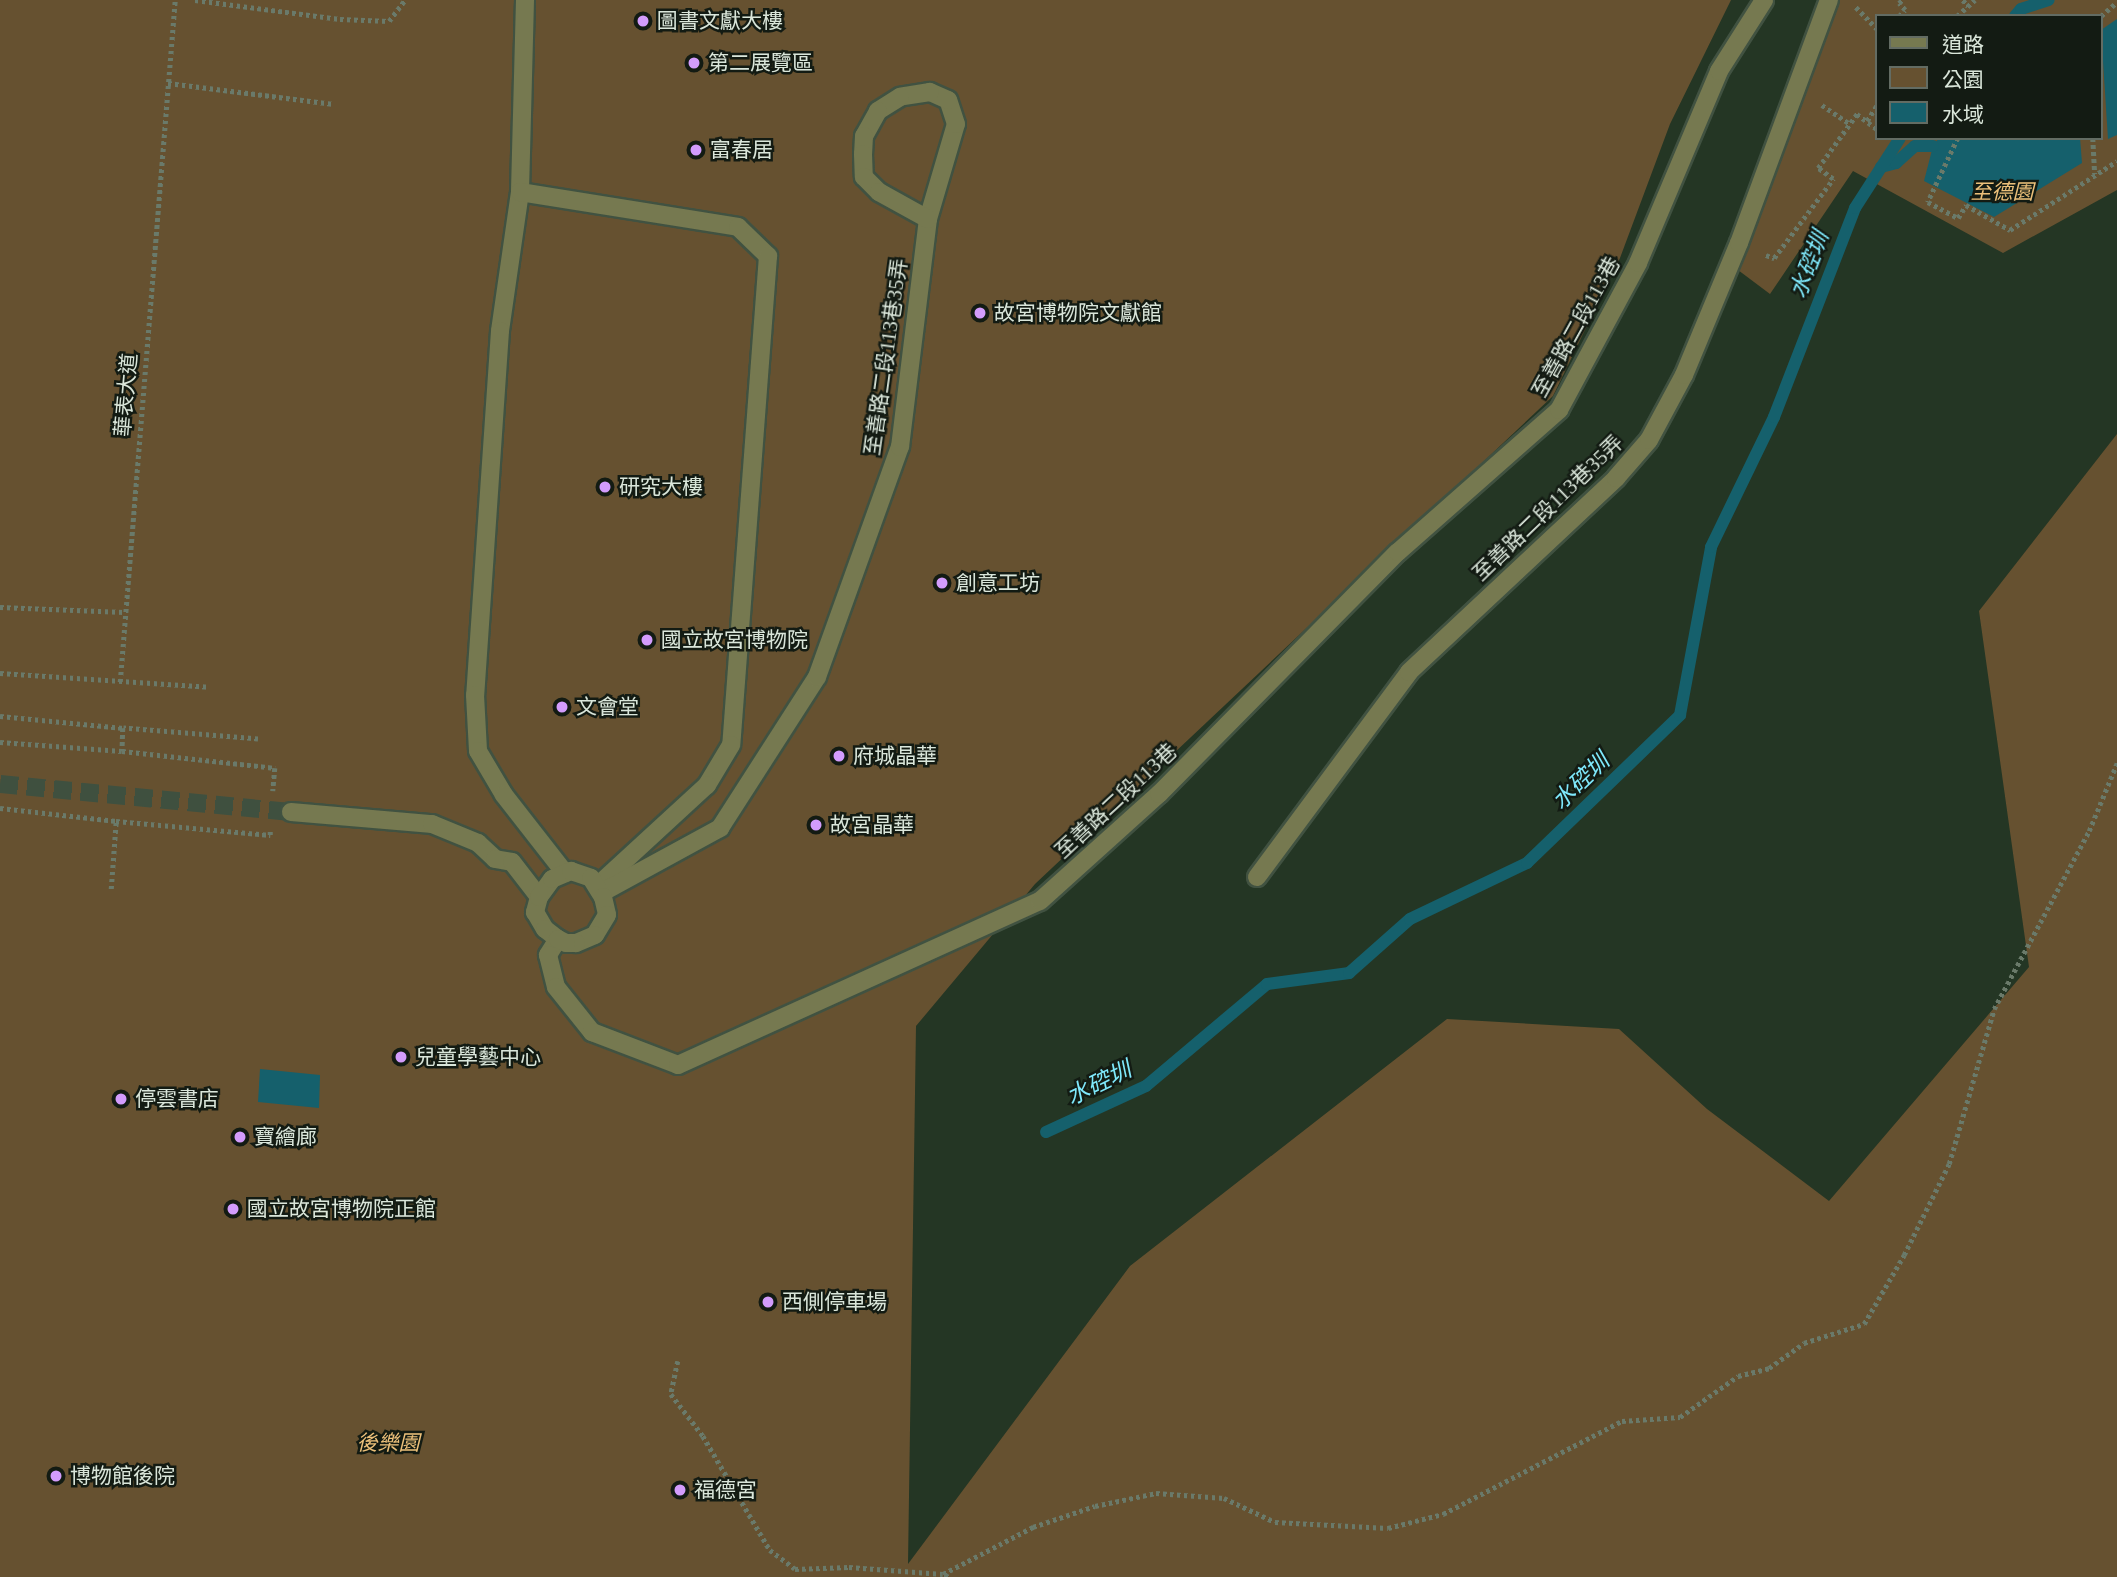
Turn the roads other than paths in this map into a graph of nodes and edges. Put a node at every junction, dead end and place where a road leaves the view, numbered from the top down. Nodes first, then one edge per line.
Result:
1 (525, 0) edge
2 (1764, 0) edge
3 (1829, 0) edge
4 (520, 192) junction
5 (928, 219) junction
6 (291, 812) tunnel mouth
7 (565, 873) junction
8 (1256, 877) dead end
9 (599, 889) junction
10 (539, 897) junction
11 (558, 939) junction

1 - 4 street
2 - 11 street, 至善路二段113巷
3 - 8 street, 至善路二段113巷35弄
4 - 7 street
4 - 9 street
5 - 5 street, 至善路二段113巷35弄
5 - 9 street, 至善路二段113巷35弄
6 - 10 street
7 - 9 street
7 - 10 street
9 - 11 street
10 - 11 street

